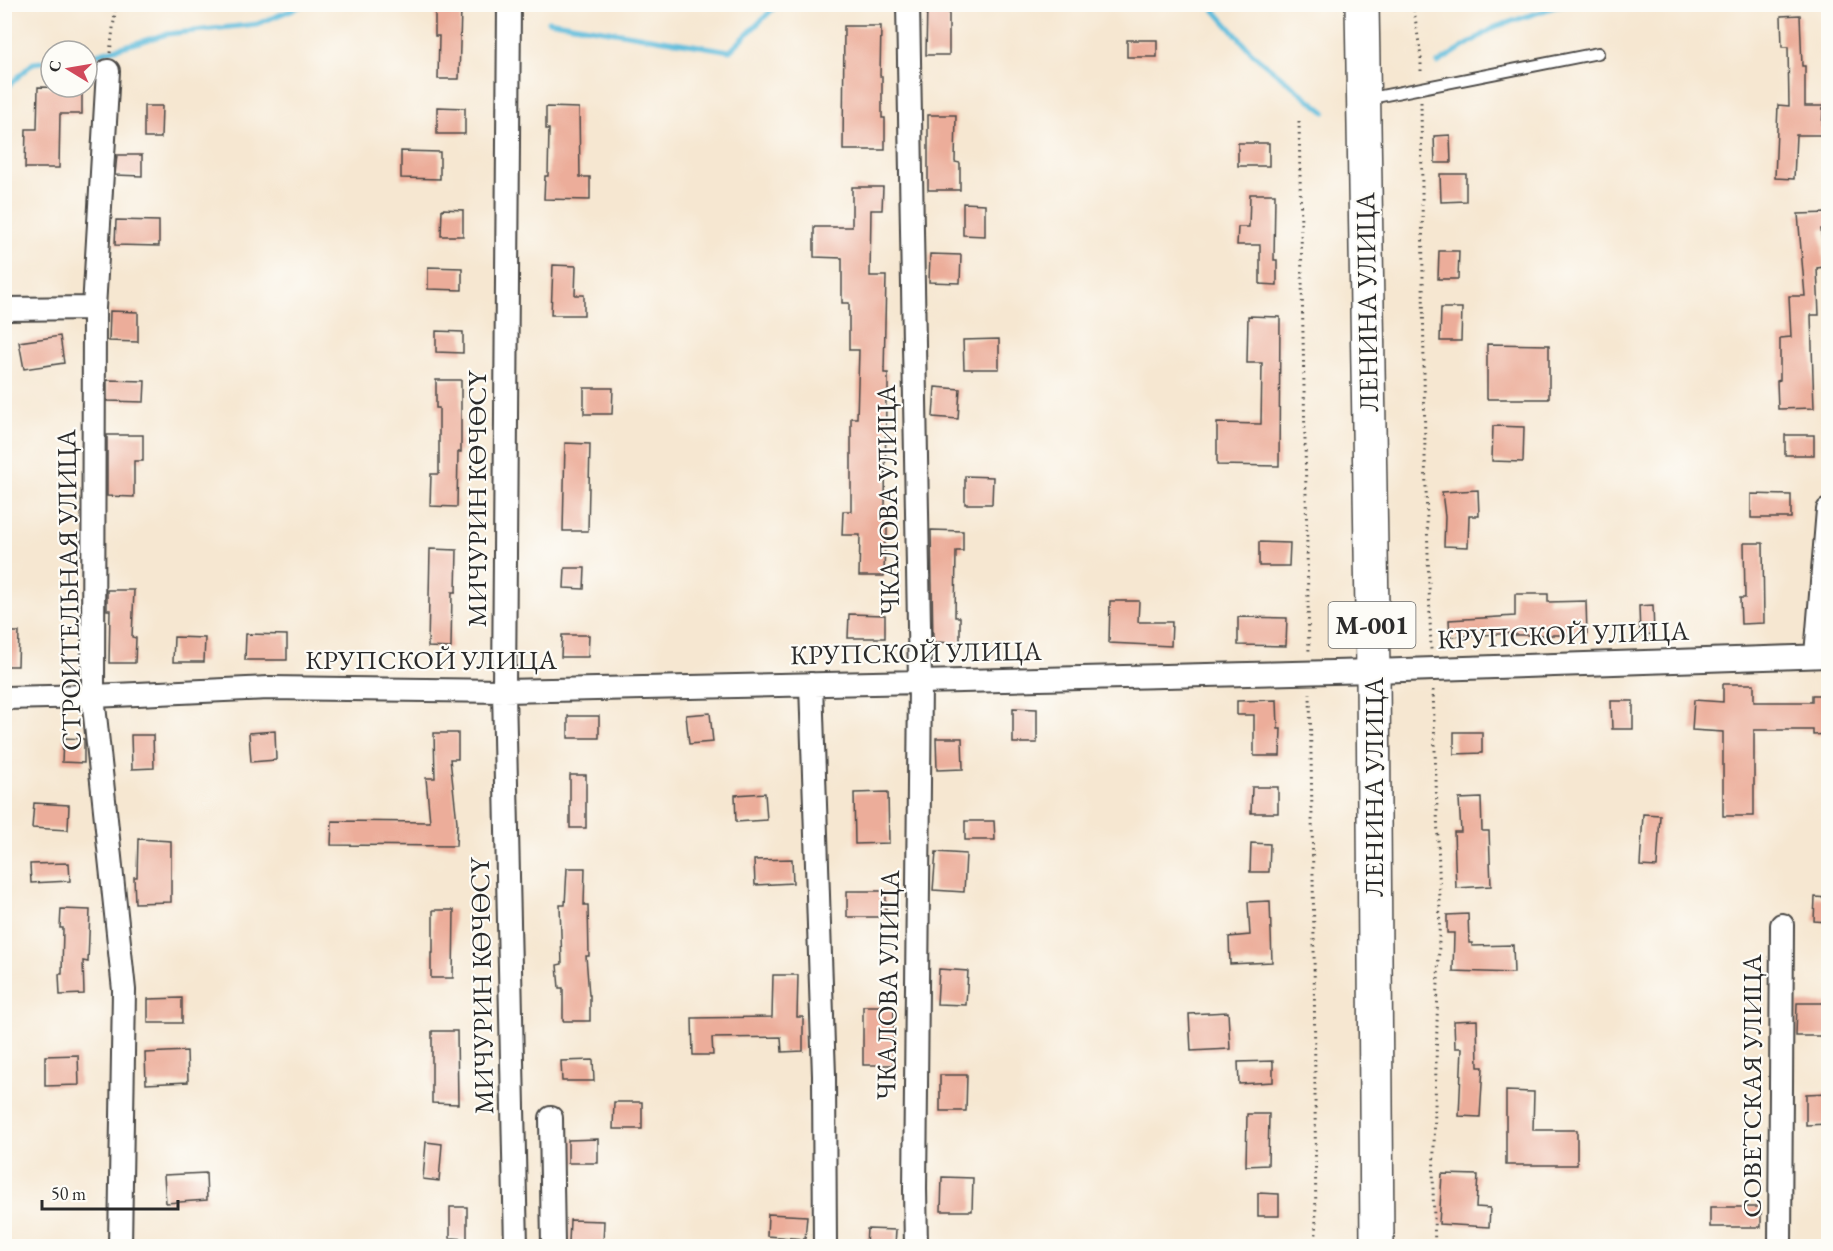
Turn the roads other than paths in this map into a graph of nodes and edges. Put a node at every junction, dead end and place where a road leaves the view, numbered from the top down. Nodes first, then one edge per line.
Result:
1 (509, 4) edge
2 (908, 4) edge
3 (1362, 4) edge
4 (1598, 53) dead end
5 (108, 71) road end
6 (1364, 99) junction
7 (94, 308) junction
8 (4, 309) edge
9 (1828, 510) edge
10 (1822, 656) edge
11 (1373, 671) junction
12 (920, 682) junction
13 (811, 684) junction
14 (504, 691) junction
15 (93, 696) junction
16 (4, 698) edge
17 (1782, 925) dead end
18 (551, 1118) dead end
19 (120, 1246) edge
20 (516, 1246) edge
21 (554, 1246) edge
22 (825, 1246) edge
23 (916, 1246) edge
24 (1377, 1246) edge
25 (1780, 1246) edge

1 - 14 street, МИЧУРИН КӨЧӨСҮ
2 - 12 street, ЧКАЛОВА УЛИЦА
3 - 6 main road, ЛЕНИНА УЛИЦА / М-001
4 - 6 lane
5 - 7 street, СТРОИТЕЛЬНАЯ УЛИЦА
6 - 11 main road, ЛЕНИНА УЛИЦА / М-001
7 - 8 street
7 - 15 street, СТРОИТЕЛЬНАЯ УЛИЦА
9 - 10 street
10 - 11 street, КРУПСКОЙ УЛИЦА
11 - 12 street, КРУПСКОЙ УЛИЦА
11 - 24 main road, ЛЕНИНА УЛИЦА / М-001
12 - 13 street, КРУПСКОЙ УЛИЦА
12 - 23 street, ЧКАЛОВА УЛИЦА
13 - 14 street, КРУПСКОЙ УЛИЦА
13 - 22 street
14 - 15 street, КРУПСКОЙ УЛИЦА
14 - 20 street, МИЧУРИН КӨЧӨСҮ
15 - 16 street, КРУПСКОЙ УЛИЦА
15 - 19 street, СТРОИТЕЛЬНАЯ УЛИЦА
17 - 25 street, СОВЕТСКАЯ УЛИЦА
18 - 21 street

